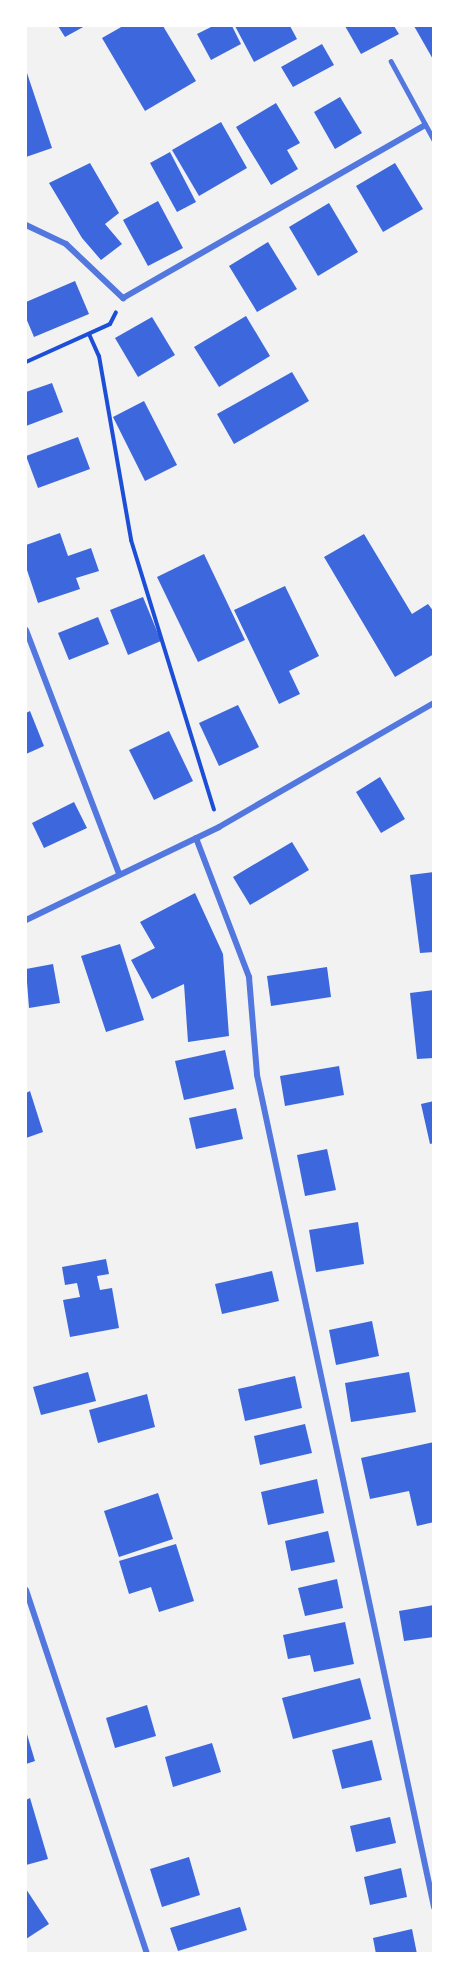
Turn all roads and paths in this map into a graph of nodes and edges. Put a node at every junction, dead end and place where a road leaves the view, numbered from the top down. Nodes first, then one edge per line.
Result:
1 (391, 61) dead end
2 (424, 125) junction
3 (434, 140) edge
4 (26, 225) edge
5 (123, 298) junction
6 (89, 334) junction
7 (26, 363) edge
8 (26, 630) edge
9 (434, 703) edge
10 (219, 827) junction
11 (196, 838) junction
12 (119, 873) junction
13 (26, 920) edge
14 (26, 1590) edge
15 (434, 1907) edge
16 (147, 1953) edge

1 - 2 lane
2 - 3 lane
2 - 5 street
4 - 5 street
5 - 6 path
6 - 7 path
6 - 10 path
8 - 12 street
9 - 10 street
10 - 11 street
11 - 12 street
11 - 15 street
12 - 13 street
14 - 16 street

